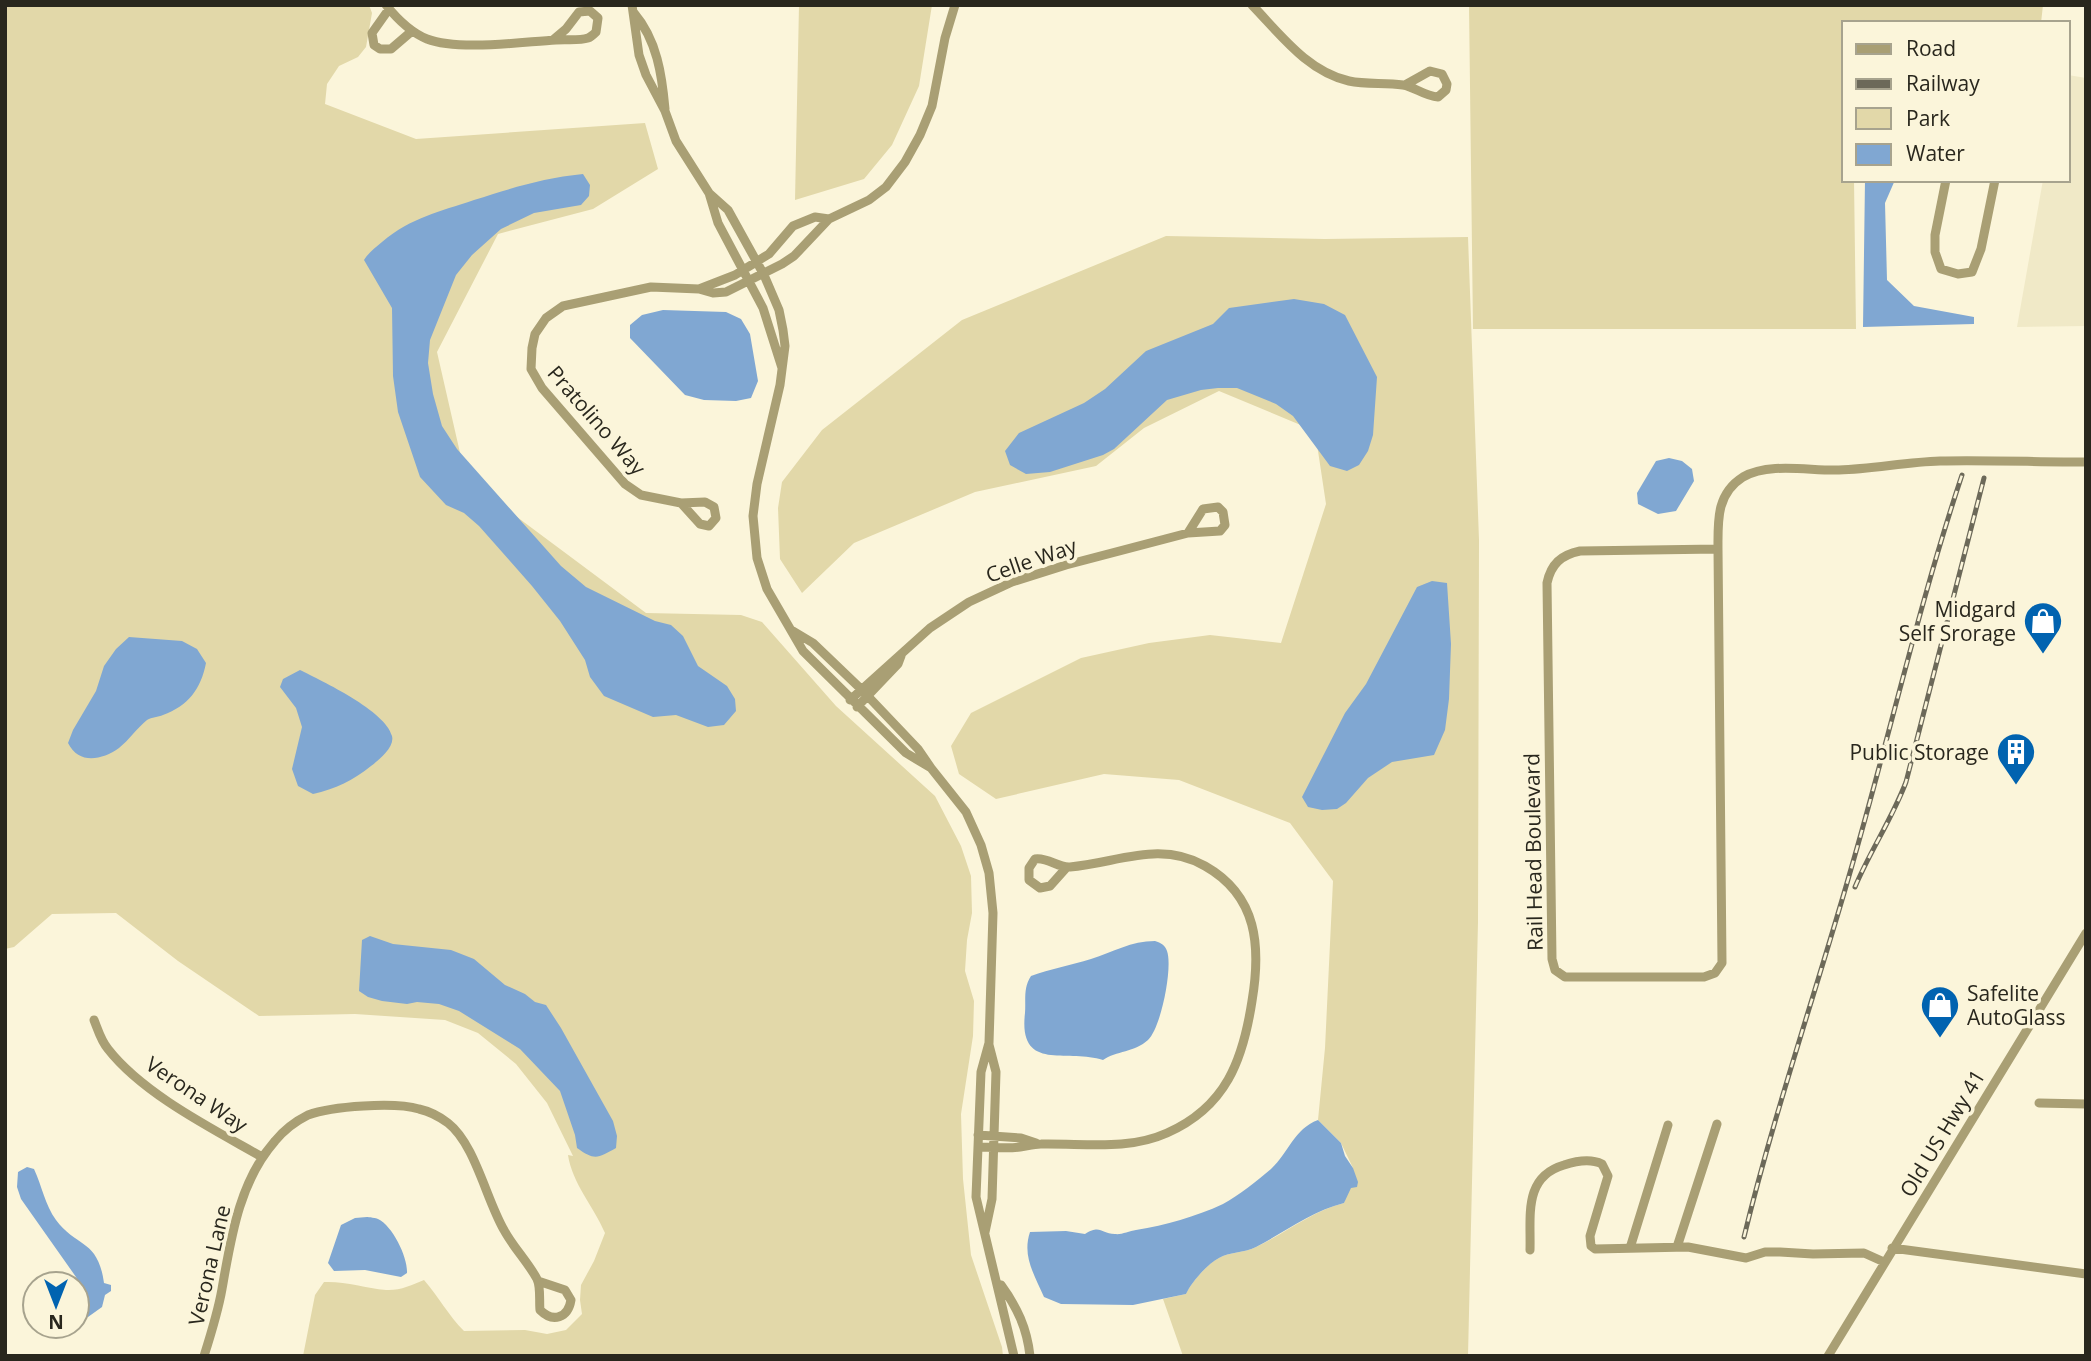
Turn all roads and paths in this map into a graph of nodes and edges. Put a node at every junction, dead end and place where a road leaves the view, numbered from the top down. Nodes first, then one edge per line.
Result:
1 (955, 5) edge
2 (1252, 5) edge
3 (388, 7) edge
4 (633, 9) edge
5 (412, 31) junction
6 (553, 40) junction
7 (1405, 85) dead end
8 (665, 111) junction
9 (1946, 182) edge
10 (1995, 182) edge
11 (709, 193) junction
12 (829, 219) junction
13 (757, 262) junction
14 (743, 270) junction
15 (764, 275) junction
16 (750, 282) junction
17 (699, 289) junction
18 (782, 368) junction
19 (2086, 462) edge
20 (681, 503) dead end
21 (1188, 533) dead end
22 (1718, 549) junction
23 (793, 631) junction
24 (865, 692) junction
25 (854, 704) junction
26 (931, 768) junction
27 (1067, 867) dead end
28 (2086, 933) edge
29 (94, 1020) dead end
30 (989, 1043) junction
31 (2039, 1103) dead end
32 (2086, 1104) edge
33 (1717, 1124) dead end
34 (1668, 1125) dead end
35 (978, 1135) junction
36 (994, 1136) junction
37 (1037, 1144) junction
38 (978, 1147) junction
39 (994, 1147) junction
40 (262, 1157) junction
41 (985, 1232) junction
42 (1677, 1247) junction
43 (1630, 1248) junction
44 (1892, 1248) junction
45 (1530, 1250) dead end
46 (1884, 1262) junction
47 (2086, 1274) edge
48 (998, 1280) junction
49 (538, 1281) junction
50 (1829, 1354) edge
51 (204, 1356) edge
52 (1014, 1356) edge
53 (1030, 1356) edge

1 - 12 street
2 - 7 street
3 - 5 street
3 - 5 street
4 - 8 street
4 - 8 street
5 - 6 street
6 - 6 street
8 - 11 street
9 - 10 street
11 - 13 street
11 - 14 street
12 - 13 street, Pratolino Way
12 - 15 street, Pratolino Way
13 - 14 street, Pratolino Way
13 - 15 street
14 - 16 street
14 - 17 street, Pratolino Way
15 - 16 street, Pratolino Way
15 - 18 street
16 - 17 street, Pratolino Way
16 - 18 street
17 - 20 street, Pratolino Way
18 - 23 street
19 - 22 street, Rail Head Boulevard
21 - 24 street, Celle Way
22 - 22 street, Rail Head Boulevard
23 - 24 street
23 - 25 street
24 - 25 street, Celle Way
24 - 26 street
25 - 26 street
26 - 30 street
27 - 37 street
28 - 44 street, Old US Hwy 41
29 - 40 street, Verona Way
30 - 35 street
30 - 36 street
31 - 32 street
33 - 42 street
34 - 43 street
35 - 36 street
35 - 38 street
36 - 37 street
36 - 39 street
37 - 39 street
38 - 39 street
38 - 41 street
39 - 41 street
40 - 49 street, Verona Lane
40 - 51 street, Verona Lane
41 - 48 street
42 - 43 street
42 - 46 street
43 - 45 street
44 - 46 street, Old US Hwy 41
44 - 47 street
46 - 50 street, Old US Hwy 41
48 - 52 street
48 - 53 street
49 - 49 street, Verona Lane

